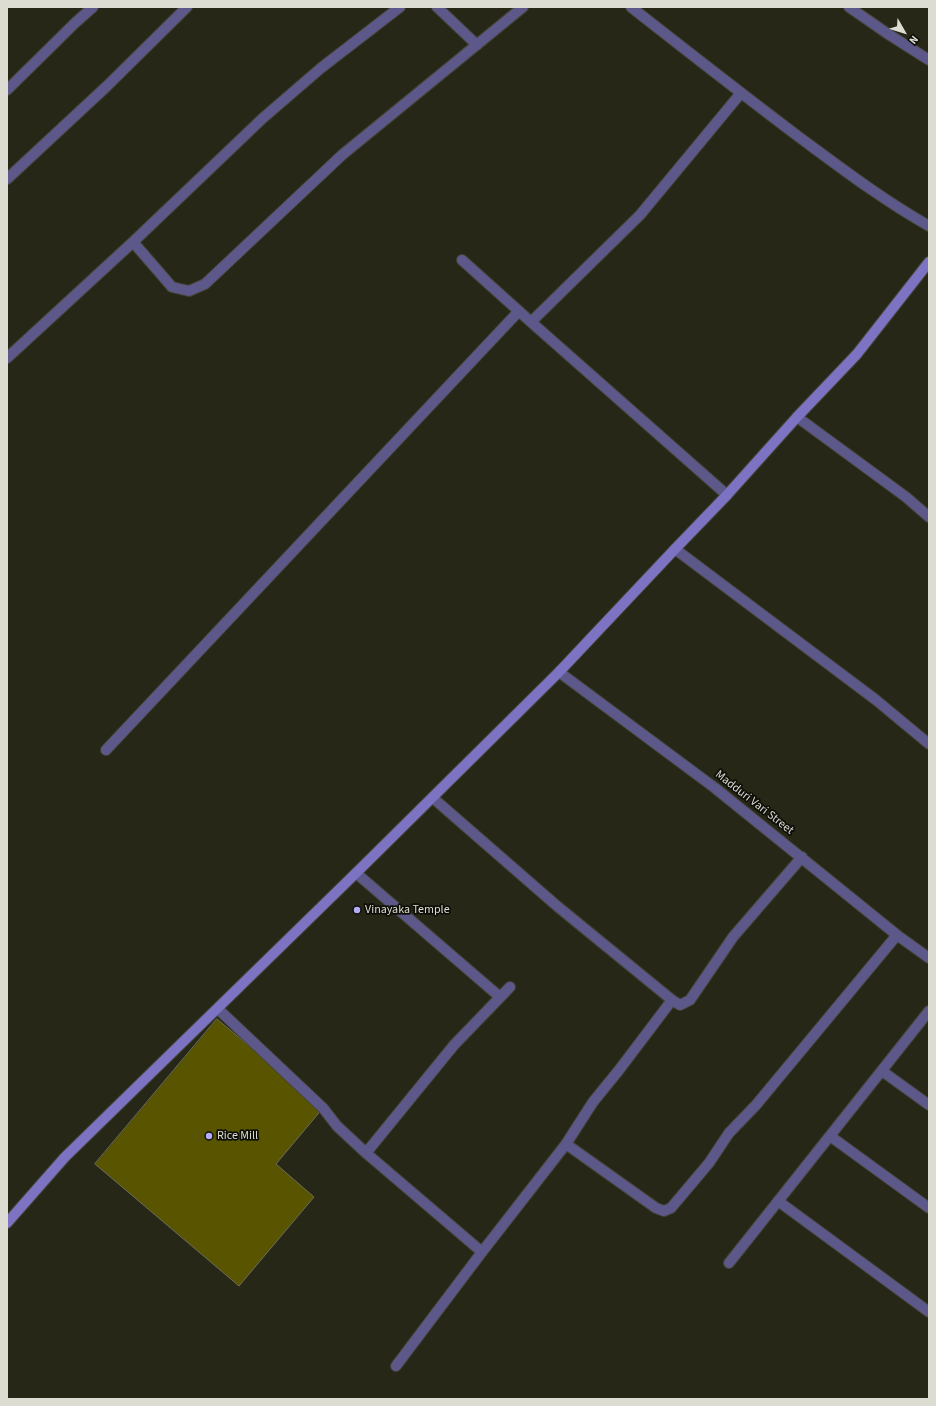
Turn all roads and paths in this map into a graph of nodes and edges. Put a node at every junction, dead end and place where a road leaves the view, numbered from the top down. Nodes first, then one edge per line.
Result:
1 (93, 7) edge
2 (188, 7) edge
3 (400, 7) edge
4 (437, 7) edge
5 (524, 7) edge
6 (631, 7) edge
7 (849, 7) edge
8 (477, 45) junction
9 (929, 60) edge
10 (7, 90) edge
11 (741, 93) junction
12 (7, 179) edge
13 (929, 226) edge
14 (133, 242) junction
15 (462, 260) dead end
16 (929, 262) edge
17 (519, 311) junction
18 (530, 322) junction
19 (7, 358) edge
20 (797, 416) junction
21 (727, 496) junction
22 (929, 517) edge
23 (675, 549) junction
24 (559, 672) junction
25 (929, 744) edge
26 (106, 750) dead end
27 (433, 798) junction
28 (802, 857) junction
29 (356, 873) junction
30 (897, 935) junction
31 (929, 958) edge
32 (510, 986) dead end
33 (500, 997) junction
34 (672, 1000) junction
35 (218, 1009) junction
36 (929, 1011) edge
37 (882, 1071) junction
38 (929, 1105) edge
39 (830, 1136) junction
40 (566, 1144) junction
41 (366, 1153) junction
42 (778, 1201) junction
43 (929, 1208) edge
44 (7, 1223) edge
45 (482, 1252) junction
46 (729, 1263) dead end
47 (929, 1312) edge
48 (396, 1366) dead end

1 - 10 street
2 - 12 street
3 - 14 street
4 - 8 street
5 - 8 street
6 - 11 street
7 - 9 street
8 - 14 street
11 - 13 street
11 - 18 street
14 - 19 street
15 - 17 street
16 - 20 street
17 - 18 street
17 - 26 street
18 - 21 street
20 - 21 street
20 - 22 street
21 - 23 street
23 - 24 street
23 - 25 street
24 - 27 street
24 - 28 street, Madduri Vari Street
27 - 29 street
27 - 34 street
28 - 30 street, Madduri Vari Street
28 - 34 street
29 - 33 street
29 - 35 street
30 - 31 street, Madduri Vari Street
30 - 40 street
32 - 33 street
33 - 41 street
34 - 40 street
35 - 41 street
35 - 44 street
36 - 37 street
37 - 38 street
37 - 39 street
39 - 42 street
39 - 43 street
40 - 45 street
41 - 45 street
42 - 46 street
42 - 47 street
45 - 48 street

